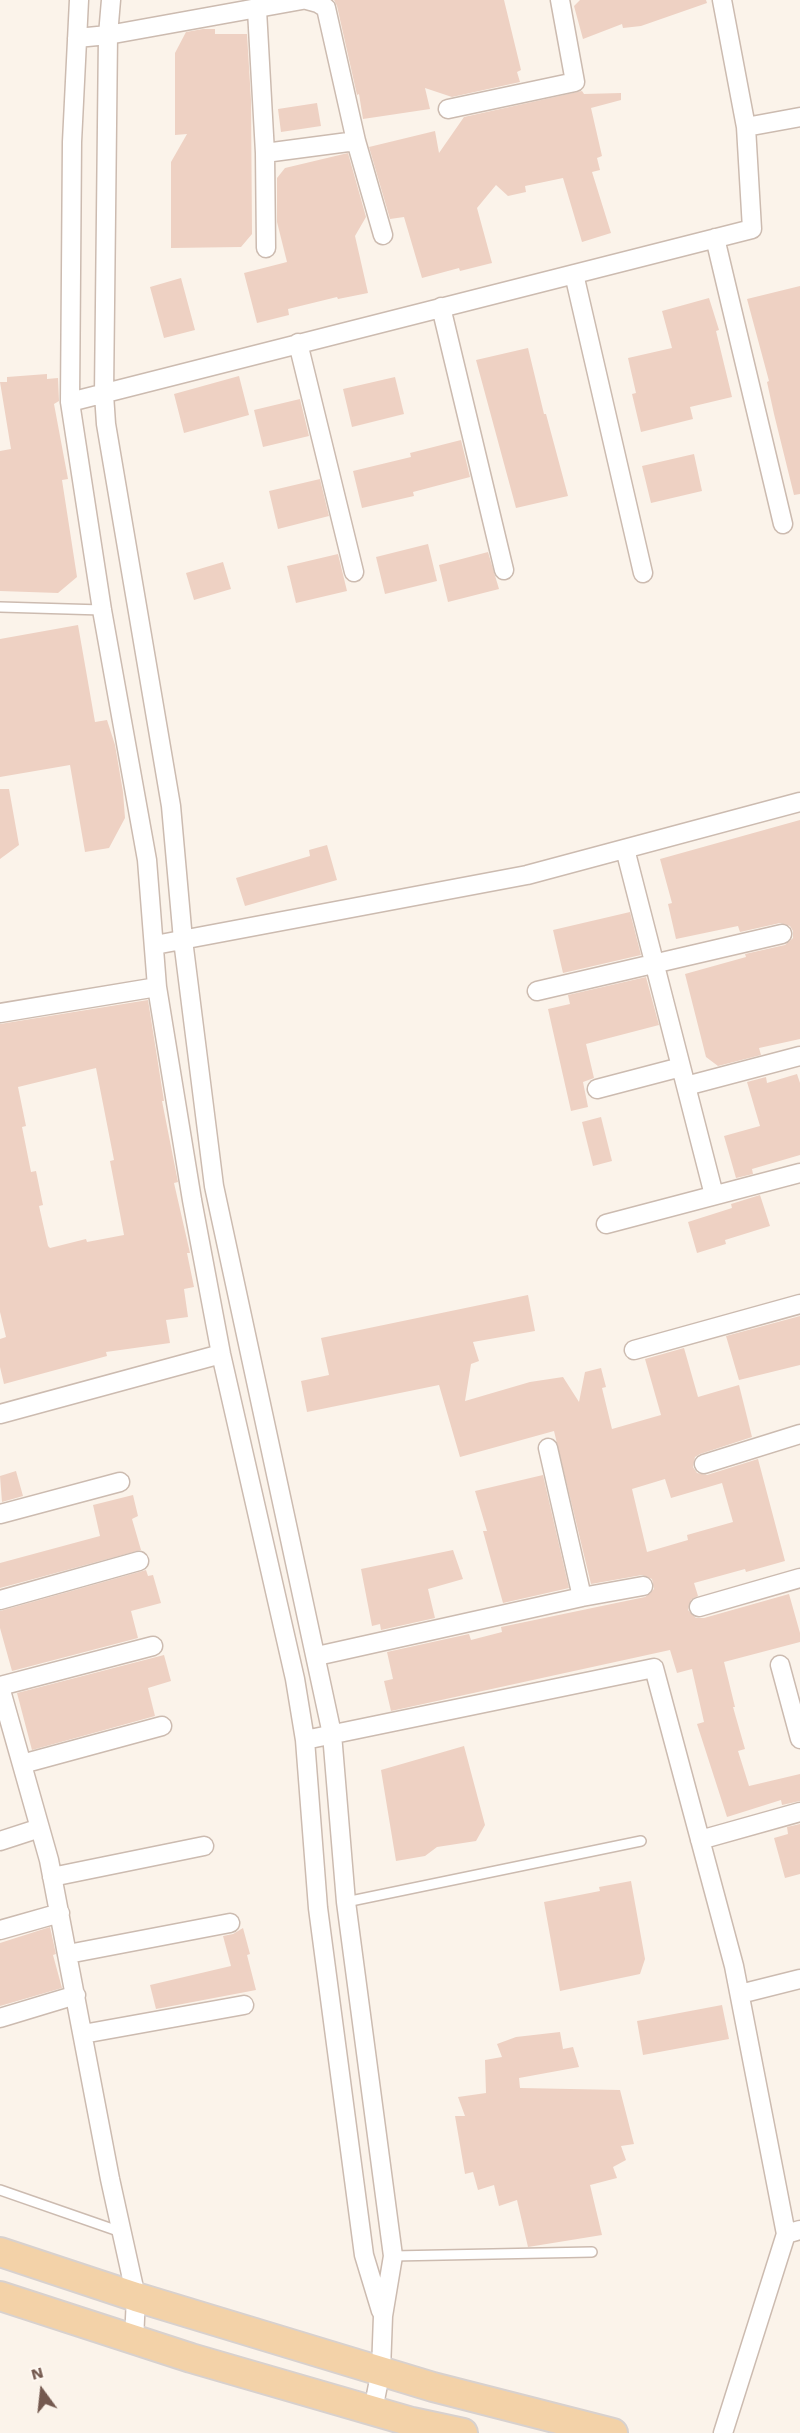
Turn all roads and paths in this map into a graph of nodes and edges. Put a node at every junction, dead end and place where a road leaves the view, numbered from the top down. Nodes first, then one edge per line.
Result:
1 (78, 0) edge
2 (111, 0) edge
3 (305, 0) edge
4 (560, 0) edge
5 (722, 0) edge
6 (257, 10) junction
7 (108, 35) junction
8 (77, 38) junction
9 (448, 109) dead end
10 (800, 117) edge
11 (746, 127) junction
12 (356, 141) junction
13 (265, 153) junction
14 (383, 235) dead end
15 (715, 238) junction
16 (266, 248) dead end
17 (574, 274) junction
18 (441, 307) junction
19 (298, 343) junction
20 (104, 394) junction
21 (70, 402) junction
22 (783, 524) dead end
23 (504, 570) dead end
24 (354, 572) dead end
25 (643, 573) dead end
26 (0, 608) edge
27 (102, 610) junction
28 (800, 802) edge
29 (625, 849) junction
30 (782, 934) dead end
31 (183, 940) junction
32 (155, 945) junction
33 (654, 963) junction
34 (157, 987) junction
35 (537, 991) dead end
36 (0, 1013) edge
37 (800, 1056) edge
38 (681, 1067) junction
39 (686, 1086) junction
40 (597, 1089) dead end
41 (800, 1173) edge
42 (714, 1196) junction
43 (606, 1224) dead end
44 (800, 1304) edge
45 (634, 1350) dead end
46 (221, 1354) junction
47 (0, 1414) edge
48 (800, 1434) edge
49 (548, 1449) dead end
50 (704, 1464) dead end
51 (120, 1482) dead end
52 (0, 1514) edge
53 (140, 1561) dead end
54 (800, 1578) edge
55 (643, 1586) dead end
56 (582, 1597) junction
57 (0, 1600) edge
58 (699, 1607) dead end
59 (153, 1646) dead end
60 (317, 1656) junction
61 (780, 1665) dead end
62 (0, 1686) edge
63 (162, 1726) dead end
64 (332, 1734) junction
65 (800, 1739) edge
66 (305, 1740) junction
67 (22, 1764) junction
68 (800, 1812) edge
69 (40, 1828) junction
70 (700, 1840) junction
71 (0, 1841) edge
72 (641, 1841) dead end
73 (204, 1846) dead end
74 (52, 1877) junction
75 (346, 1902) junction
76 (60, 1913) junction
77 (230, 1923) dead end
78 (0, 1930) edge
79 (68, 1954) junction
80 (800, 1979) edge
81 (740, 1994) junction
82 (76, 1995) junction
83 (244, 2005) dead end
84 (0, 2018) edge
85 (83, 2034) junction
86 (0, 2190) edge
87 (121, 2232) junction
88 (793, 2232) edge
89 (0, 2252) edge
90 (592, 2252) dead end
91 (393, 2256) junction
92 (0, 2296) edge
93 (136, 2297) junction
94 (383, 2316) junction
95 (134, 2340) junction
96 (381, 2370) junction
97 (373, 2410) junction
98 (413, 2428) edge
99 (463, 2433) edge
100 (613, 2433) edge
101 (723, 2433) edge

1 - 8 street
2 - 7 street
3 - 6 street
3 - 12 street
4 - 9 street
5 - 11 street
6 - 7 street
6 - 13 street
7 - 8 street
7 - 20 street
8 - 21 street
10 - 11 street
11 - 15 street
12 - 13 street
12 - 14 street
13 - 16 street
15 - 17 street
15 - 22 street
17 - 18 street
17 - 25 street
18 - 19 street
18 - 23 street
19 - 20 street
19 - 24 street
20 - 21 street
20 - 31 street
21 - 27 street
26 - 27 lane
27 - 32 street
28 - 29 street
29 - 31 street
29 - 33 street
30 - 33 street
31 - 32 street
31 - 60 street
32 - 34 street
33 - 35 street
33 - 38 street
34 - 36 street
34 - 46 street
37 - 39 street
38 - 39 street
38 - 40 street
39 - 42 street
41 - 42 street
42 - 43 street
44 - 45 street
46 - 47 street
46 - 66 street
48 - 50 street
49 - 56 street
51 - 52 street
53 - 57 street
54 - 58 street
55 - 56 street
56 - 60 street
59 - 62 street
60 - 64 street
61 - 65 street
62 - 67 street
63 - 67 street
64 - 66 street
64 - 70 street
64 - 75 street
66 - 94 street
67 - 69 street
68 - 70 street
69 - 71 street
69 - 74 street
70 - 81 street
72 - 75 lane
73 - 74 street
74 - 76 street
75 - 91 street
76 - 78 street
76 - 79 street
77 - 79 street
79 - 82 street
80 - 81 street
81 - 88 street
82 - 84 street
82 - 85 street
83 - 85 street
85 - 87 street
86 - 87 lane
87 - 93 street
88 - 101 street
89 - 93 main road
90 - 91 lane
91 - 94 street
92 - 95 main road
93 - 95 street
93 - 96 main road
94 - 96 street
95 - 97 main road
96 - 97 street
96 - 100 main road
97 - 98 main road
98 - 99 main road

